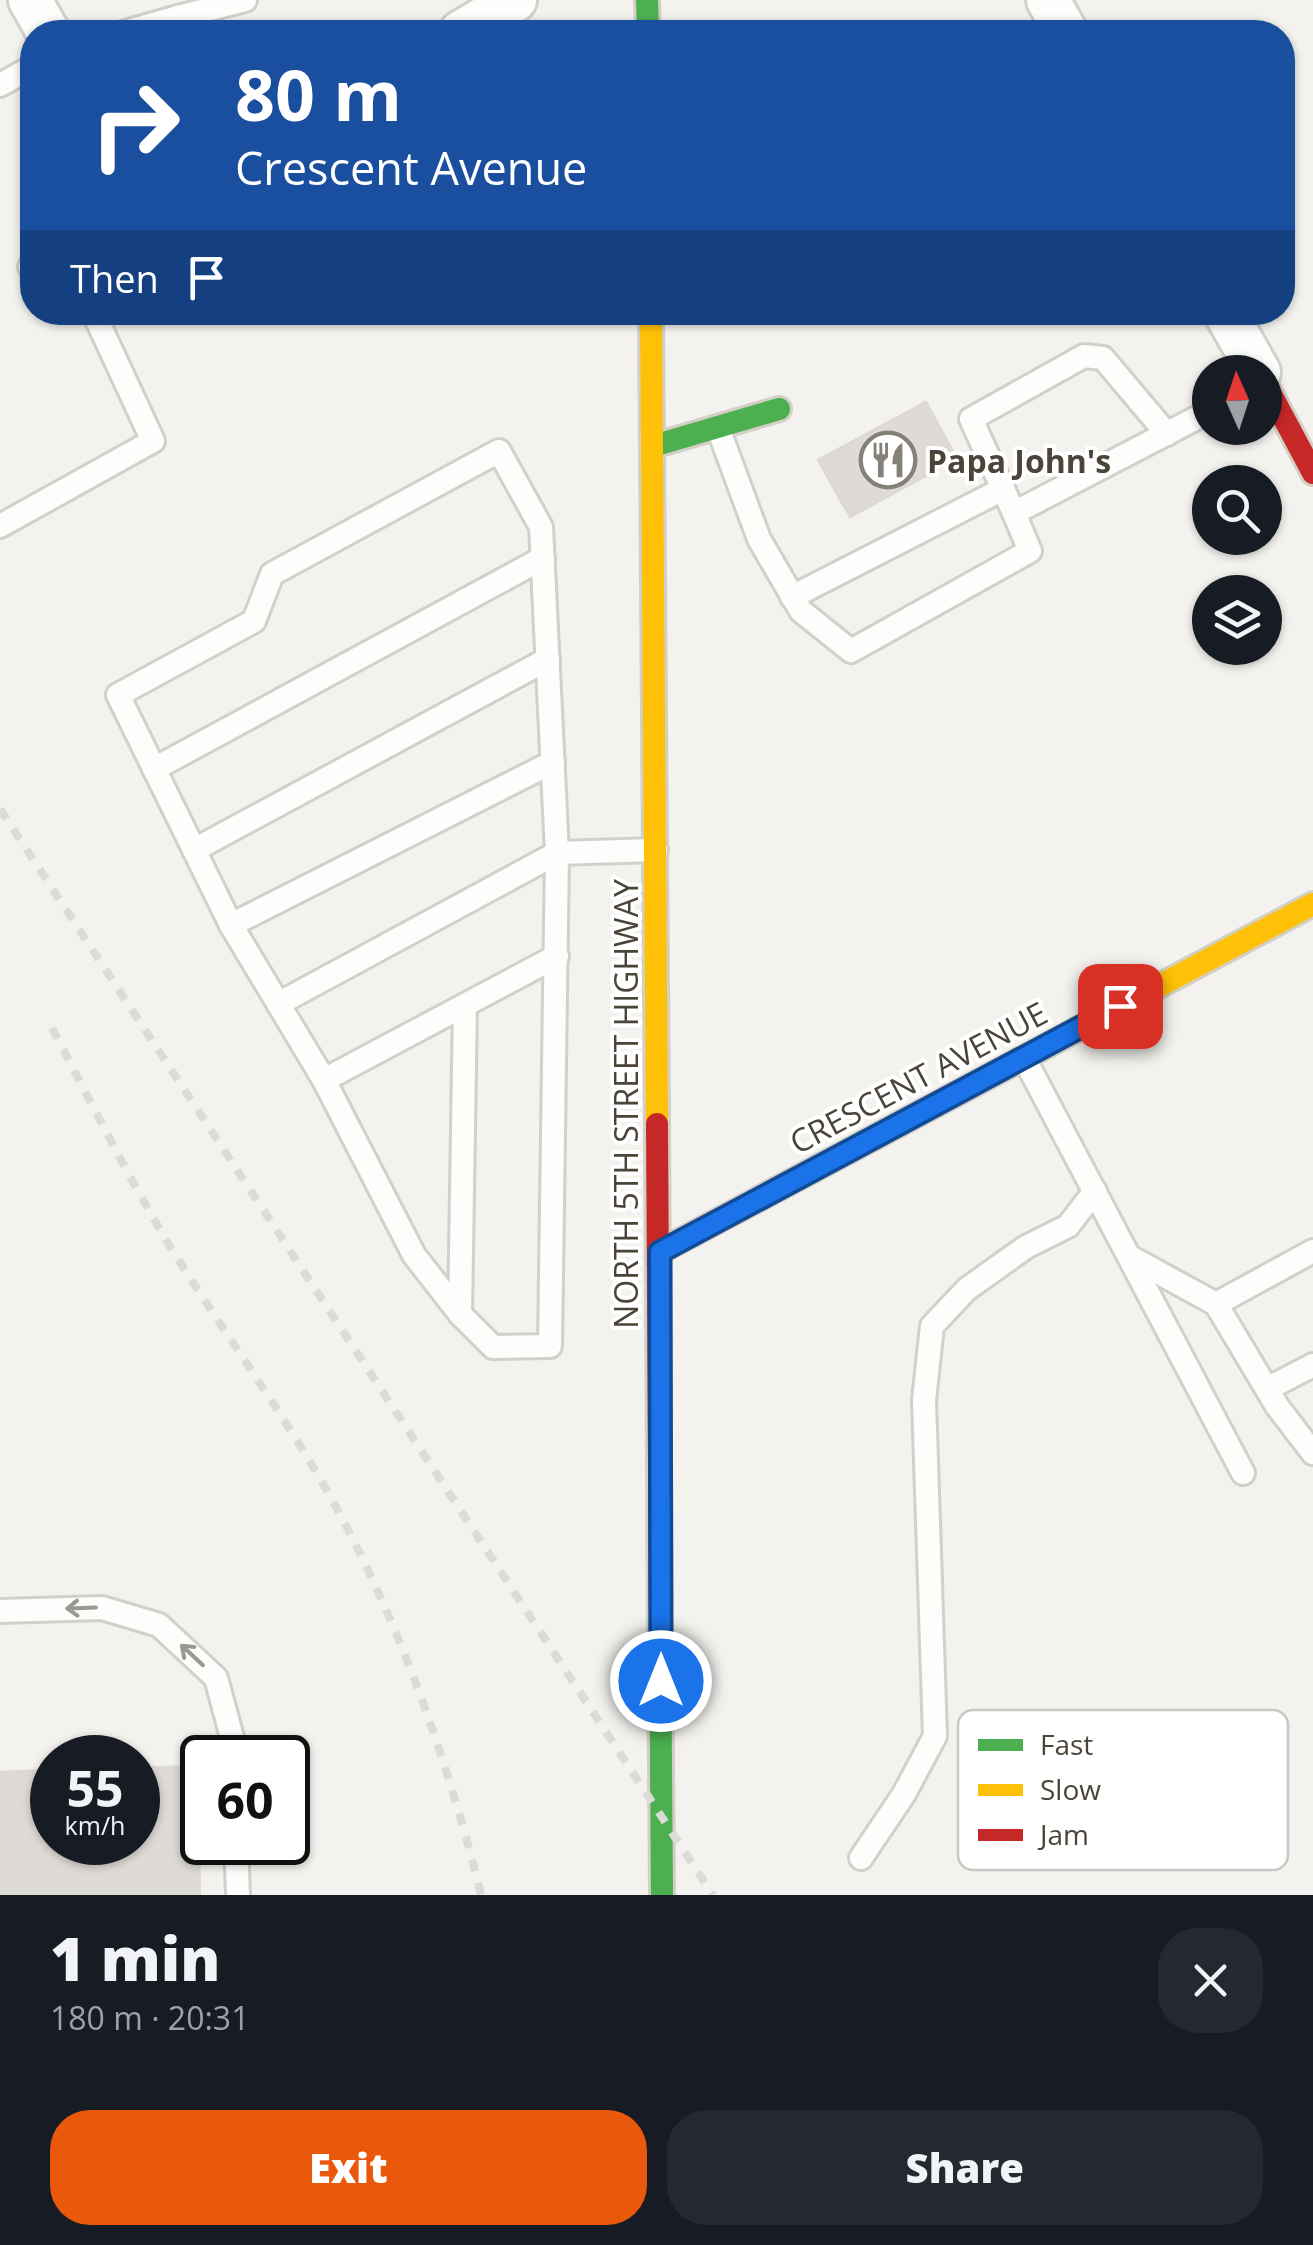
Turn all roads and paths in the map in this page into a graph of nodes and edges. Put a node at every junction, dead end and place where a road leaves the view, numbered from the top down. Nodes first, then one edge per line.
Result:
1 (245, 0) edge
2 (195, 20) edge
3 (99, 325) edge
4 (651, 325) edge
5 (1232, 325) edge
6 (1249, 355) edge
7 (779, 409) dead end
8 (1282, 415) edge
9 (1192, 420) edge
10 (718, 428) junction
11 (1166, 434) junction
12 (653, 446) junction
13 (1313, 473) edge
14 (1003, 489) junction
15 (1014, 513) junction
16 (0, 526) edge
17 (543, 558) junction
18 (792, 597) junction
19 (548, 659) junction
20 (553, 762) junction
21 (154, 769) junction
22 (194, 850) junction
23 (656, 850) junction
24 (557, 852) junction
25 (1313, 904) edge
26 (231, 924) junction
27 (557, 956) junction
28 (278, 1004) junction
29 (465, 1005) junction
30 (1024, 1058) junction
31 (324, 1080) junction
32 (1095, 1190) junction
33 (660, 1252) junction
34 (1313, 1252) edge
35 (1130, 1257) junction
36 (1216, 1304) junction
37 (460, 1314) junction
38 (1313, 1365) edge
39 (1266, 1389) junction
40 (1313, 1453) edge
41 (1244, 1473) dead end
42 (0, 1612) edge
43 (232, 1735) edge
44 (861, 1858) dead end
45 (237, 1865) edge
46 (238, 1895) edge
47 (662, 1895) edge

1 - 2 lane
3 - 16 lane
4 - 12 main road, NORTH 5TH STREET HIGHWAY
5 - 6 street
7 - 10 main road
8 - 13 main road
9 - 11 lane
10 - 12 main road
10 - 18 lane
11 - 14 lane
11 - 15 lane
12 - 23 main road, NORTH 5TH STREET HIGHWAY
14 - 15 lane
14 - 18 lane
15 - 18 lane
17 - 19 lane
17 - 21 lane
17 - 21 lane
19 - 20 lane
19 - 22 lane
20 - 24 lane
20 - 26 lane
21 - 22 lane
22 - 26 lane
23 - 24 lane
23 - 33 main road, NORTH 5TH STREET HIGHWAY
24 - 27 lane
24 - 28 lane
25 - 30 main road, CRESCENT AVENUE
26 - 28 lane
27 - 29 lane
27 - 37 lane
28 - 31 lane
29 - 31 lane
29 - 37 lane
30 - 32 lane
30 - 33 main road, CRESCENT AVENUE
31 - 37 lane
32 - 35 lane
32 - 44 lane
33 - 47 main road, NORTH 5TH STREET HIGHWAY
34 - 36 lane
35 - 36 lane
35 - 41 lane
36 - 39 lane
38 - 39 lane
39 - 40 lane
43 -> 42 lane
45 - 46 lane

